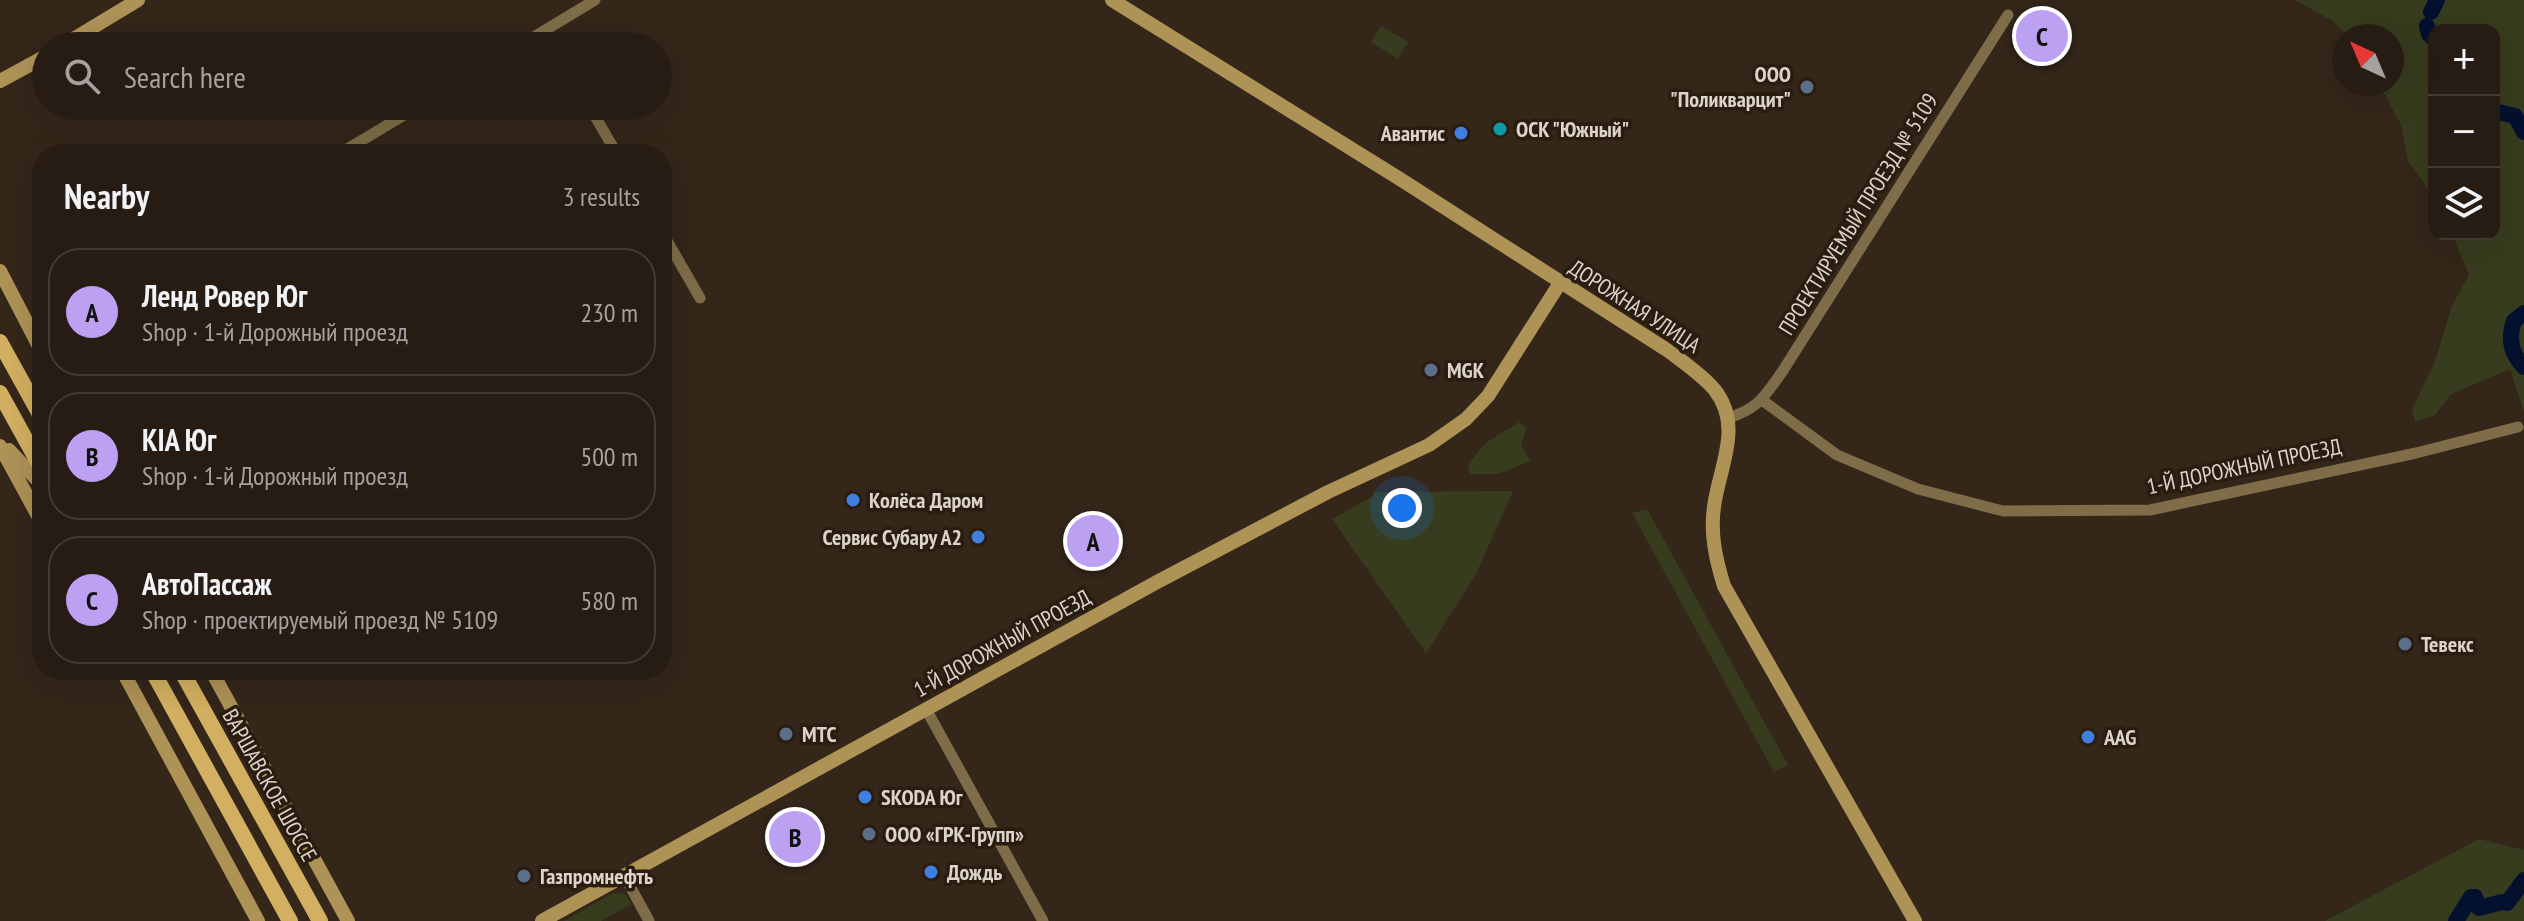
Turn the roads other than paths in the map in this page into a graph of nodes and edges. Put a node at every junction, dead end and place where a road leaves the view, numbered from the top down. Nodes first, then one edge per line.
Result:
1 (138, 0) edge
2 (595, 0) edge
3 (1112, 0) edge
4 (2008, 15) dead end
5 (545, 30) joint
6 (85, 32) edge
7 (542, 32) edge
8 (32, 64) edge
9 (0, 81) edge
10 (396, 120) edge
11 (597, 120) edge
12 (356, 144) edge
13 (611, 144) edge
14 (672, 249) edge
15 (0, 271) edge
16 (1560, 283) junction
17 (700, 298) dead end
18 (32, 325) edge
19 (0, 342) edge
20 (0, 393) edge
21 (32, 400) edge
22 (1762, 400) junction
23 (1728, 418) junction
24 (2518, 427) dead end
25 (0, 444) edge
26 (32, 451) edge
27 (32, 475) edge
28 (32, 504) edge
29 (127, 680) edge
30 (157, 680) edge
31 (187, 680) edge
32 (216, 680) edge
33 (926, 709) junction
34 (625, 877) junction
35 (258, 921) edge
36 (290, 921) edge
37 (320, 921) edge
38 (348, 921) edge
39 (542, 921) edge
40 (649, 921) edge
41 (1043, 921) edge
42 (1915, 921) edge

1 - 6 main road
2 - 5 street
3 - 16 main road, ДОРОЖНАЯ УЛИЦА
4 - 22 street, ПРОЕКТИРУЕМЫЙ ПРОЕЗД № 5109
5 - 7 street
8 - 9 main road
10 - 12 street
11 - 13 street
14 - 17 street
15 - 18 main road
16 - 23 main road, ДОРОЖНАЯ УЛИЦА
16 - 33 main road, 1-Й ДОРОЖНЫЙ ПРОЕЗД
19 - 21 main road
20 - 26 main road
22 - 23 street, ПРОЕКТИРУЕМЫЙ ПРОЕЗД № 5109
22 - 24 street, 1-Й ДОРОЖНЫЙ ПРОЕЗД
23 - 42 main road
25 - 27 main road
25 - 28 main road
29 - 35 main road
30 - 36 main road
31 - 37 main road, ВАРШАВСКОЕ ШОССЕ
32 - 38 main road
33 - 34 main road, 1-Й ДОРОЖНЫЙ ПРОЕЗД
33 - 41 street
34 - 39 main road, 1-Й ДОРОЖНЫЙ ПРОЕЗД
34 - 40 street

